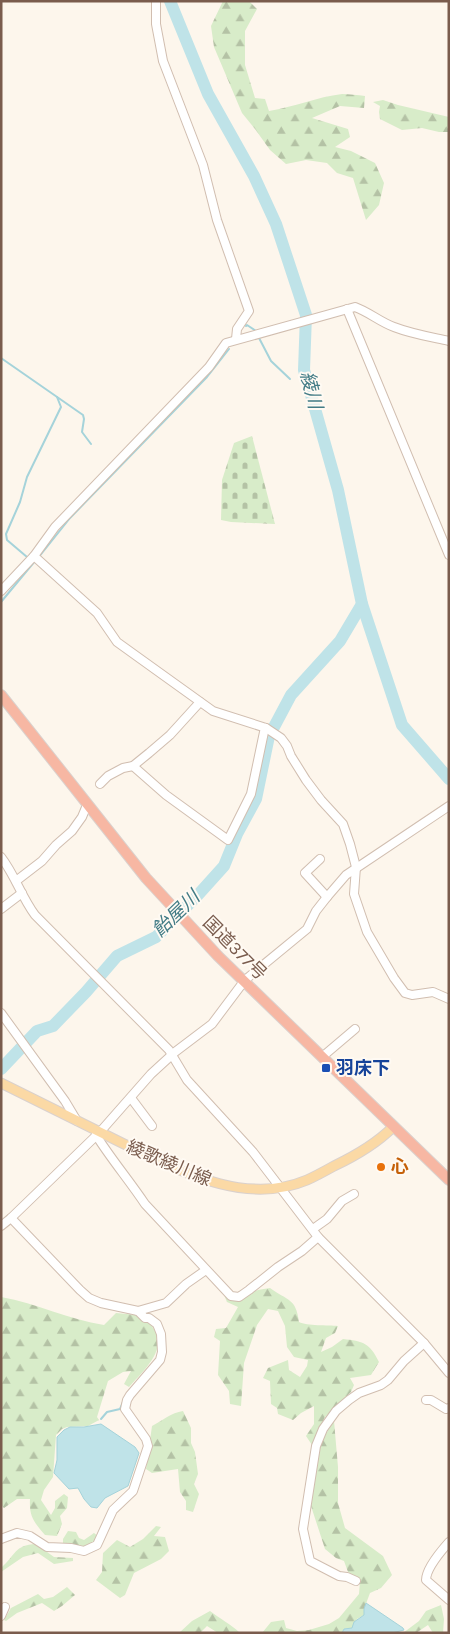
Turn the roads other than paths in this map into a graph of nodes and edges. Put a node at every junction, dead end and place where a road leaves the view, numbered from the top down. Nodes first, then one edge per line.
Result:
1 (156, 1) edge
2 (344, 309) junction
3 (238, 339) junction
4 (449, 341) edge
5 (449, 555) edge
6 (36, 558) junction
7 (1, 592) edge
8 (1, 695) edge
9 (200, 702) junction
10 (266, 728) junction
11 (133, 766) junction
12 (100, 784) dead end
13 (87, 805) junction
14 (449, 806) edge
15 (1, 857) edge
16 (320, 859) dead end
17 (356, 867) junction
18 (16, 880) junction
19 (22, 894) junction
20 (327, 896) junction
21 (1, 909) edge
22 (244, 980) junction
23 (449, 999) edge
24 (1, 1012) edge
25 (355, 1029) dead end
26 (172, 1055) junction
27 (322, 1057) junction
28 (1, 1083) edge
29 (131, 1098) junction
30 (77, 1121) junction
31 (152, 1126) dead end
32 (393, 1126) junction
33 (98, 1133) junction
34 (449, 1180) edge
35 (279, 1187) junction
36 (354, 1194) dead end
37 (11, 1218) junction
38 (1, 1226) edge
39 (313, 1230) junction
40 (318, 1237) junction
41 (206, 1270) junction
42 (138, 1311) junction
43 (424, 1343) junction
44 (449, 1373) edge
45 (426, 1400) dead end
46 (449, 1408) edge
47 (1, 1539) edge
48 (449, 1542) edge
49 (356, 1581) dead end
50 (449, 1600) edge
51 (5, 1607) dead end
52 (1, 1616) edge

1 - 3 street
2 - 3 street
2 - 4 street
2 - 5 street
3 - 6 street
6 - 7 street
6 - 9 street
8 - 13 highway, 国道377号
9 - 10 street
9 - 11 street
10 - 11 street
10 - 17 street
11 - 12 street
13 - 18 street
13 - 22 highway, 国道377号
14 - 17 street
15 - 18 street
16 - 20 street
17 - 20 street
17 - 23 street
18 - 19 street
19 - 21 street
19 - 26 street
20 - 22 street
22 - 26 street
22 - 27 highway, 国道377号
24 - 30 street
25 - 27 street
26 - 29 street
26 - 35 street
27 - 32 highway, 国道377号
28 - 30 main road, 綾歌綾川線
29 - 31 street
29 - 33 street
30 - 33 main road, 綾歌綾川線
32 - 34 highway, 国道377号
32 - 35 main road, 綾歌綾川線
33 - 35 main road, 綾歌綾川線
33 - 37 street
33 - 41 street
35 - 39 street
36 - 39 street
37 - 38 street
37 - 42 street
39 - 40 street
40 - 41 street
40 - 43 street
41 - 42 street
42 - 47 street
43 - 44 street
43 - 49 street
45 - 46 street
48 - 50 street
51 - 52 street

